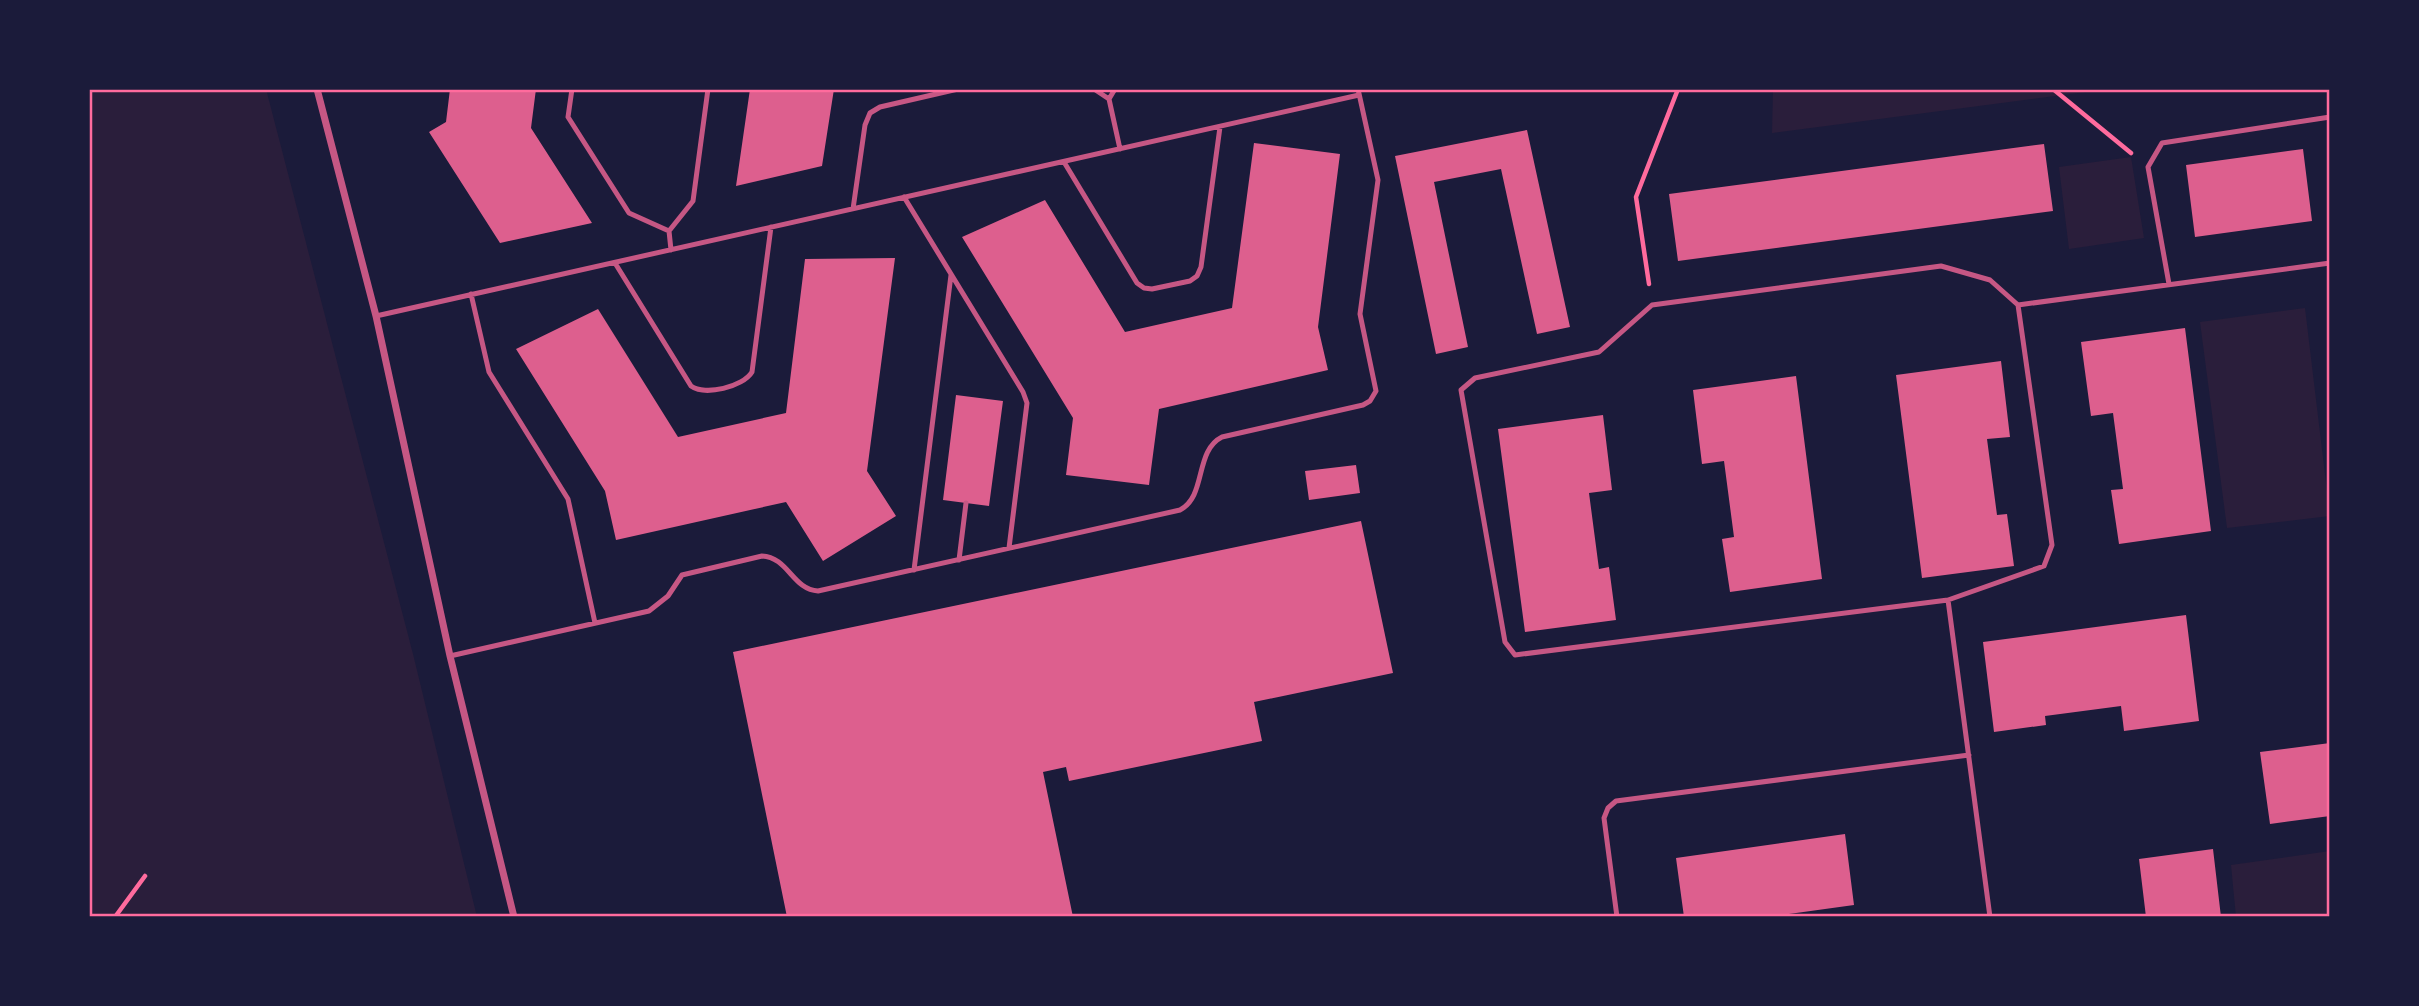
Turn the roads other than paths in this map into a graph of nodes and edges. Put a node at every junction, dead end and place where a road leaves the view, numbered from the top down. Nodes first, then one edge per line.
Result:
1 (317, 89) edge
2 (572, 89) edge
3 (708, 89) edge
4 (958, 89) edge
5 (1094, 89) edge
6 (1115, 89) edge
7 (1358, 92) edge
8 (1109, 99) junction
9 (2330, 117) edge
10 (1220, 127) junction
11 (1120, 149) junction
12 (1064, 162) junction
13 (904, 197) junction
14 (853, 209) junction
15 (771, 227) junction
16 (669, 230) junction
17 (671, 250) junction
18 (615, 263) junction
19 (2330, 263) edge
20 (951, 275) junction
21 (2169, 284) junction
22 (471, 294) junction
23 (2018, 305) junction
24 (376, 316) junction
25 (966, 503) dead end
26 (1009, 548) junction
27 (959, 559) junction
28 (914, 570) junction
29 (1948, 600) junction
30 (595, 623) junction
31 (450, 656) junction
32 (1969, 755) junction
33 (514, 917) edge
34 (1617, 917) edge
35 (1990, 917) edge

1 - 24 street
2 - 16 lane
3 - 16 lane
4 - 14 lane
5 - 8 lane
6 - 8 lane
7 - 10 lane
7 - 26 lane
8 - 11 lane
9 - 21 lane
10 - 11 lane
10 - 12 lane
11 - 12 lane
12 - 13 lane
13 - 14 lane
13 - 20 lane
14 - 15 lane
15 - 17 lane
15 - 18 lane
16 - 17 lane
17 - 18 lane
18 - 22 lane
19 - 21 lane
20 - 26 lane
20 - 28 lane
21 - 23 lane
22 - 24 lane
22 - 30 lane
23 - 29 lane
23 - 29 lane
24 - 31 street
25 - 27 lane
26 - 27 lane
27 - 28 lane
28 - 30 lane
29 - 32 lane
30 - 31 lane
31 - 33 street
32 - 34 lane
32 - 35 lane

